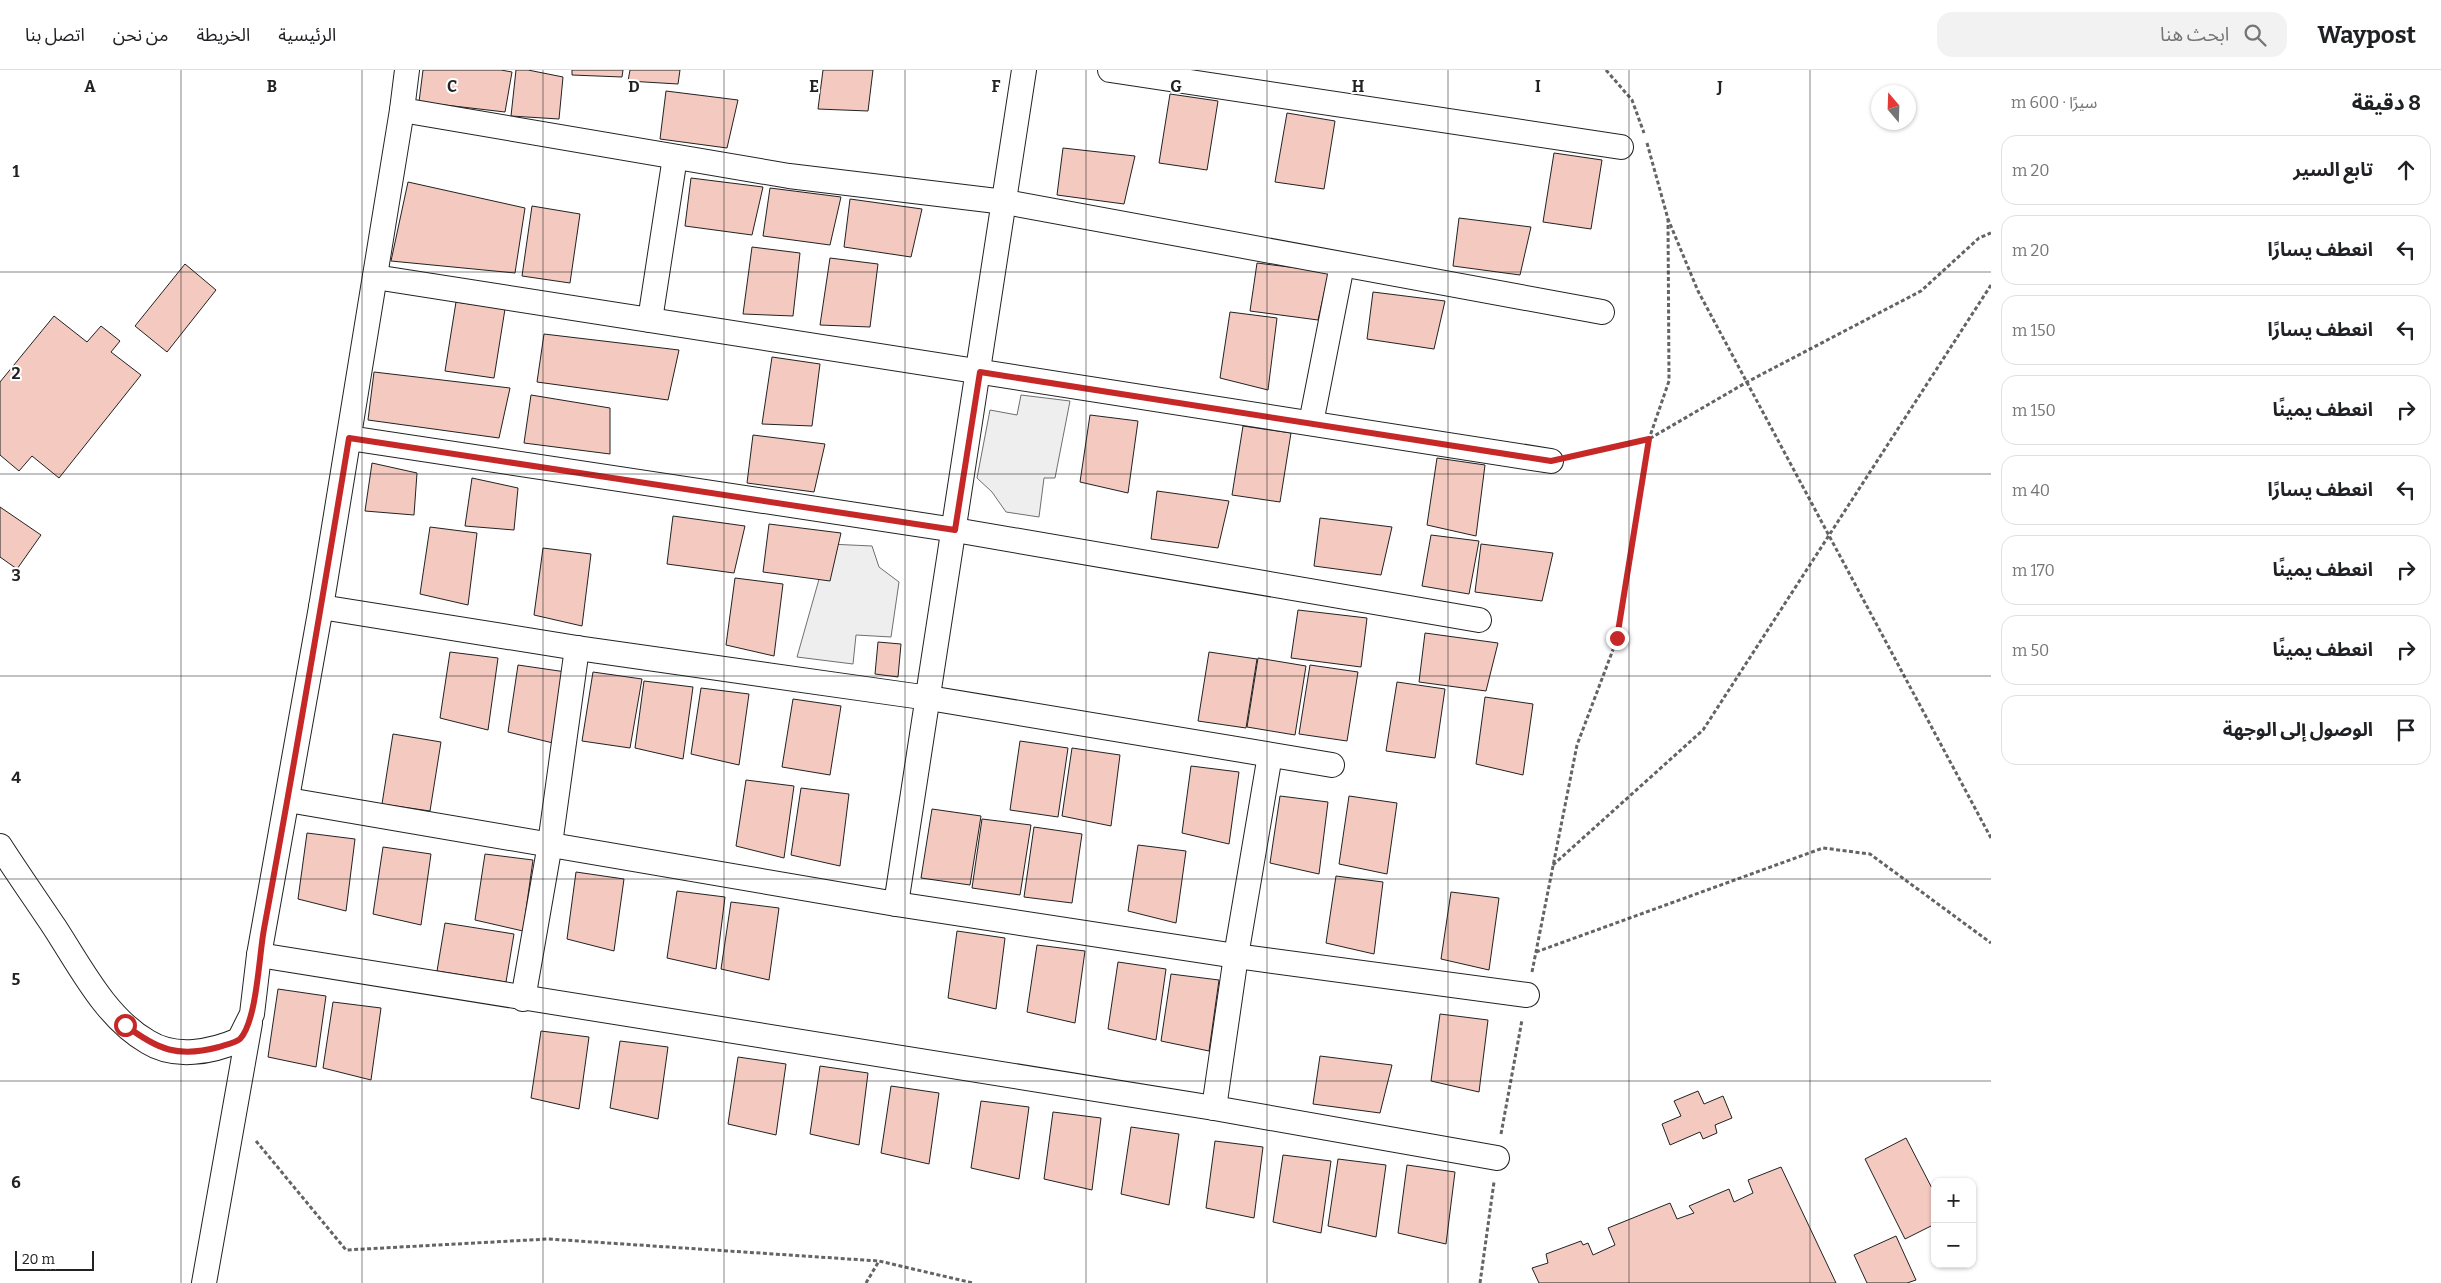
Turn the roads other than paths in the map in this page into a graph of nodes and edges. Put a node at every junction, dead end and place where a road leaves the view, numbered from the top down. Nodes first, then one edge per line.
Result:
1 (406, 70) edge
2 (1024, 70) edge
3 (1110, 70) edge
4 (402, 110) junction
5 (1621, 147) dead end
6 (675, 157) junction
7 (1005, 202) junction
8 (1342, 265) junction
9 (375, 277) junction
10 (1602, 312) dead end
11 (650, 320) junction
12 (980, 372) junction
13 (1311, 423) junction
14 (349, 438) junction
15 (1551, 461) road end
16 (955, 530) junction
17 (321, 607) junction
18 (1479, 620) dead end
19 (577, 648) junction
20 (929, 698) junction
21 (1270, 755) junction
22 (1332, 765) dead end
23 (288, 800) junction
24 (550, 844) junction
25 (0, 846) edge
26 (896, 904) junction
27 (259, 955) junction
28 (1236, 956) junction
29 (1527, 995) dead end
30 (523, 998) junction
31 (252, 1014) junction
32 (1214, 1108) junction
33 (1497, 1158) dead end
34 (204, 1283) edge

1 - 4 street
2 - 7 street
3 - 5 street
4 - 6 street
4 - 9 street
6 - 7 street
6 - 11 street
7 - 8 street
7 - 12 street
8 - 10 street
8 - 13 street
9 - 11 street
9 - 14 street
11 - 12 street
12 - 13 street
12 - 16 street
13 - 15 street
14 - 16 street
14 - 17 street
16 - 18 street
16 - 20 street
17 - 19 street
17 - 23 street
19 - 20 street
19 - 24 street
20 - 21 street
20 - 26 street
21 - 22 street
21 - 28 street
23 - 24 street
23 - 27 street
24 - 26 street
24 - 30 street
25 - 31 street
26 - 28 street
27 - 30 street
27 - 31 street
28 - 29 street
28 - 32 street
30 - 32 street
31 - 34 street
32 - 33 street

